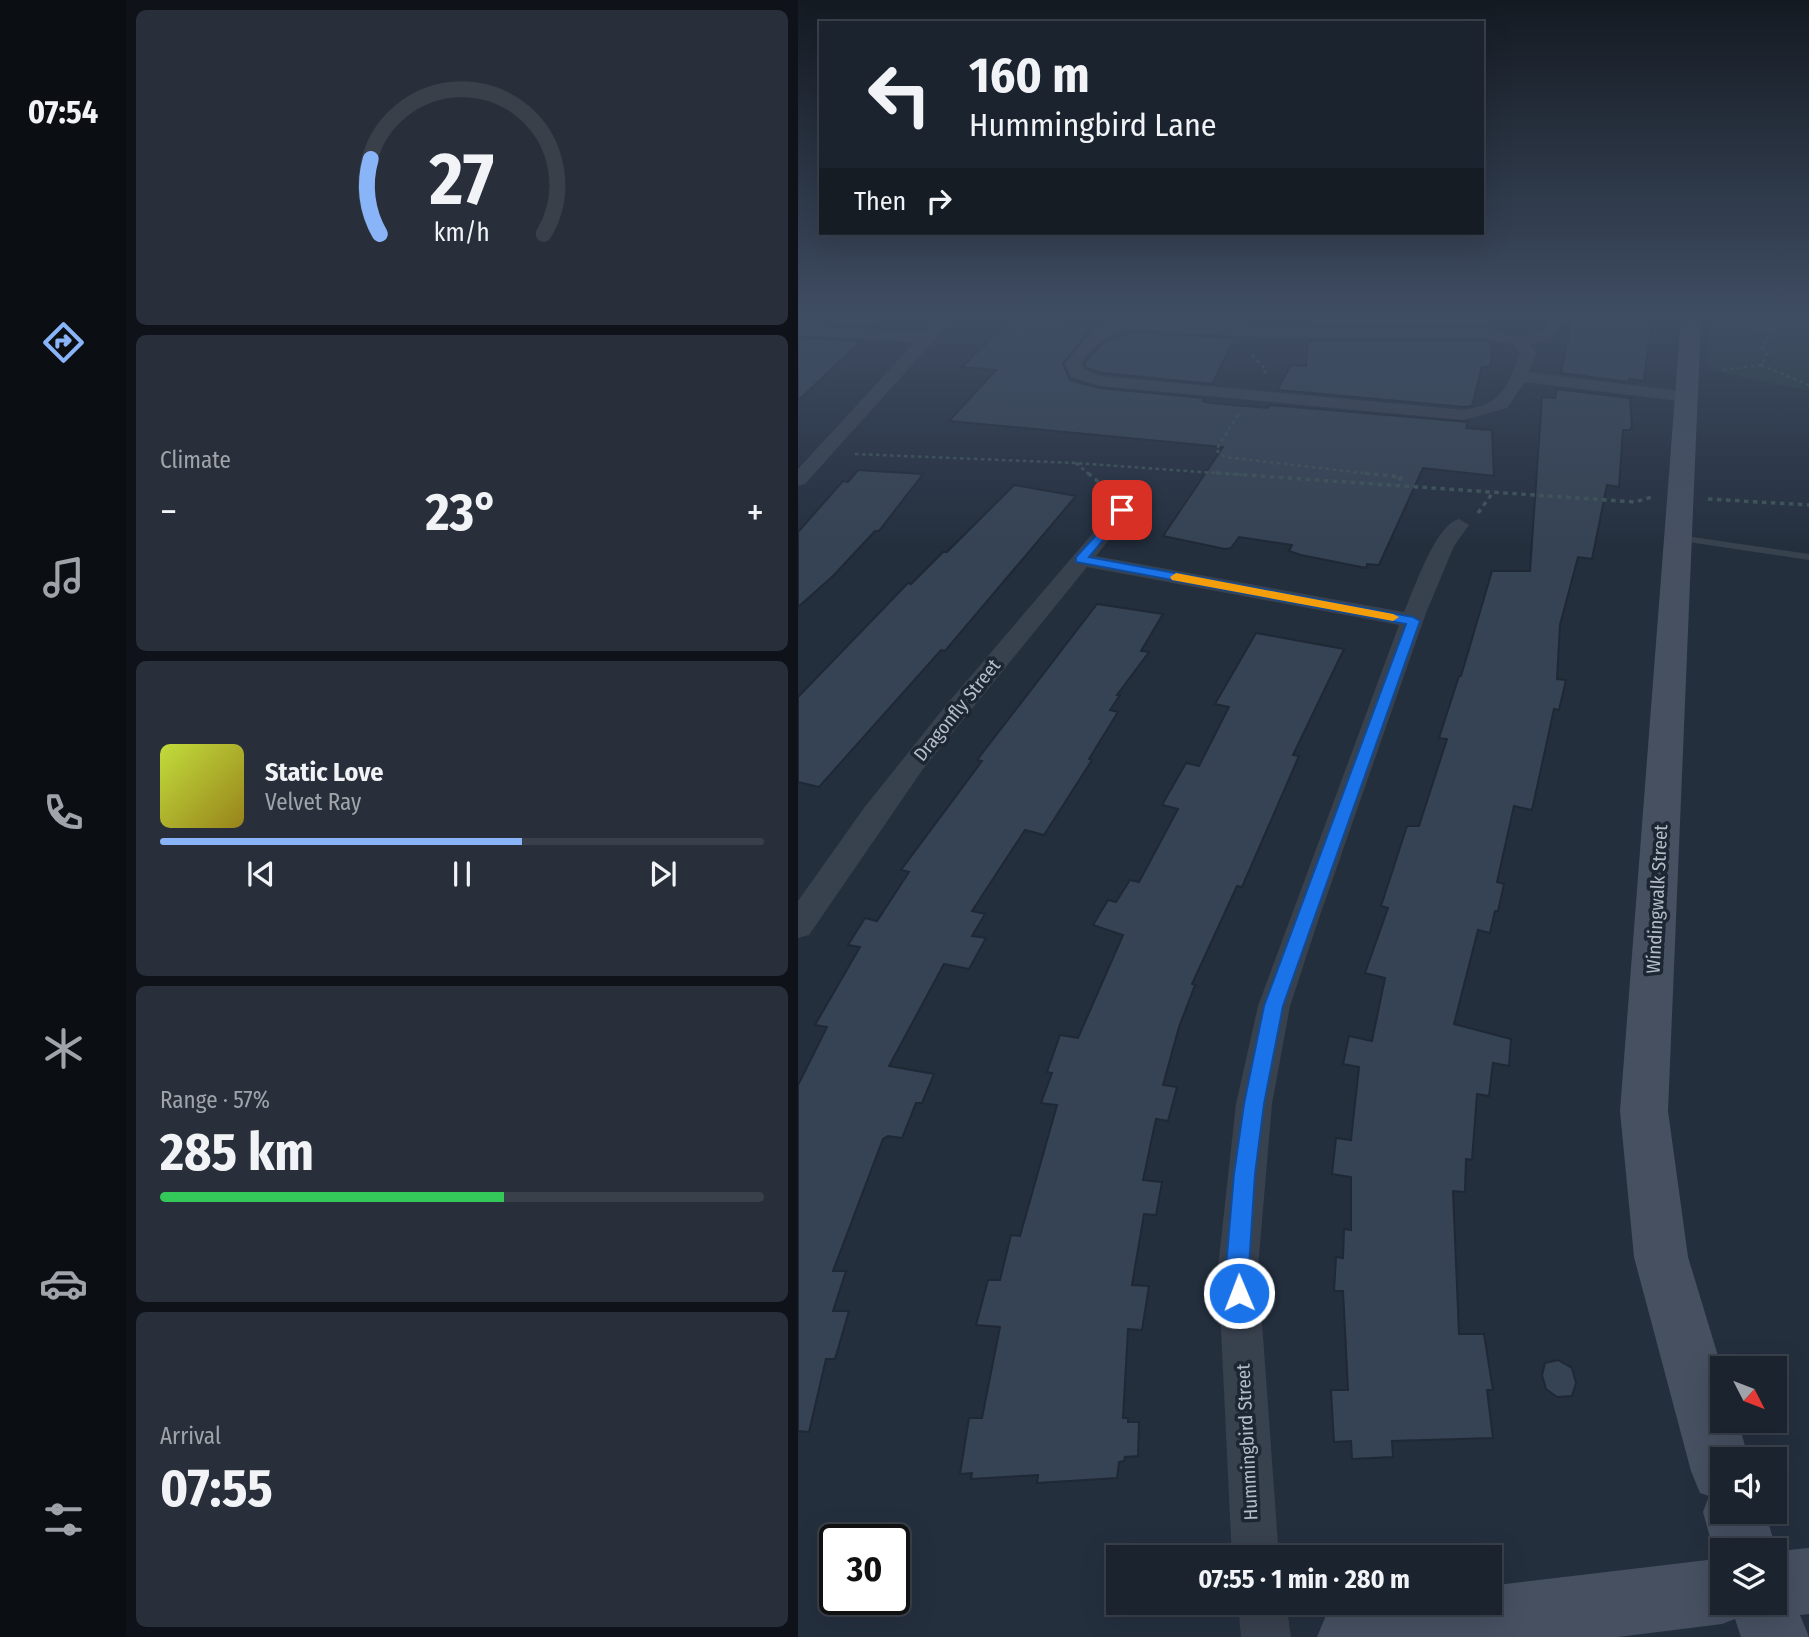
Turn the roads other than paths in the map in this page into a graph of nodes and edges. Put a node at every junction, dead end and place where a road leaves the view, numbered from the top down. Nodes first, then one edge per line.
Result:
1 (875, 394) edge
2 (1245, 394) edge
3 (1508, 394) edge
4 (1666, 394) edge
5 (1687, 397) joint
6 (798, 480) edge
7 (1128, 504) road end
8 (1459, 525) dead end
9 (1679, 538) junction
10 (1809, 557) edge
11 (1080, 559) junction
12 (1413, 621) junction
13 (798, 926) edge
14 (1715, 1447) edge
15 (1255, 1545) edge
16 (1809, 1581) edge
17 (1787, 1583) edge
18 (1710, 1592) edge
19 (1263, 1615) edge
20 (1767, 1615) edge
21 (1266, 1637) edge
22 (1351, 1637) edge
23 (1775, 1637) edge

1 - 6 street
2 - 3 street
4 - 5 street
5 - 9 street, Windingwalk Street
7 - 11 street, Dragonfly Street
8 - 12 street, Hummingbird Street
9 - 10 lane
9 - 14 street, Windingwalk Street
11 - 12 street
11 - 13 street, Dragonfly Street
12 - 15 street, Hummingbird Street
16 - 17 street
18 - 22 street
19 - 21 street
20 - 23 street

